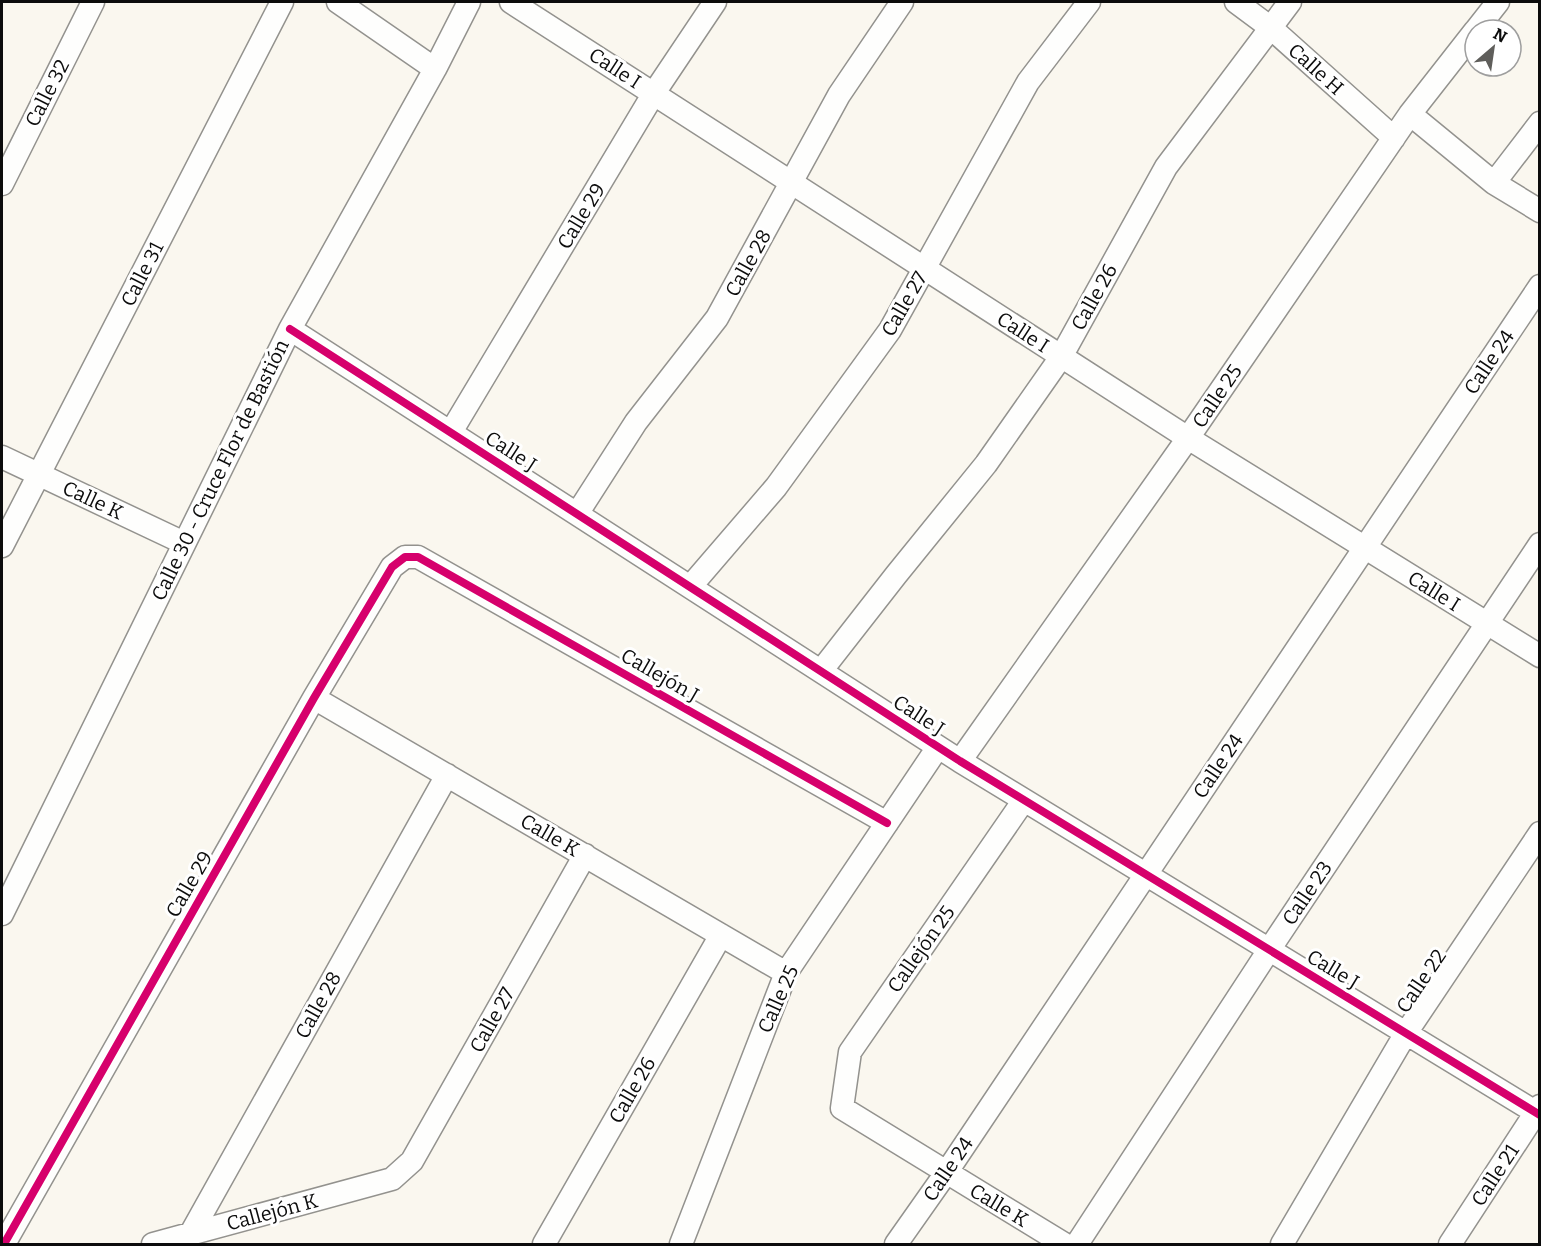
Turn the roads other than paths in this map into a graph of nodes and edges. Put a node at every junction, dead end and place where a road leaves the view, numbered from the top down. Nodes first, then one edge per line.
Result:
1 (93, 2) edge
2 (282, 2) edge
3 (338, 2) edge
4 (469, 2) edge
5 (511, 2) edge
6 (715, 2) edge
7 (902, 2) edge
8 (1089, 2) edge
9 (1236, 2) edge
10 (1290, 2) edge
11 (1498, 2) edge
12 (540, 9) edge
13 (1485, 18) edge
14 (1270, 28) junction
15 (1463, 46) edge
16 (435, 69) junction
17 (654, 93) junction
18 (1410, 114) junction
19 (1539, 123) edge
20 (1394, 138) junction
21 (790, 182) junction
22 (1494, 183) junction
23 (2, 184) edge
24 (1539, 211) edge
25 (925, 268) junction
26 (1539, 286) edge
27 (290, 329) junction
28 (1061, 357) junction
29 (451, 432) junction
30 (1188, 438) junction
31 (2, 457) edge
32 (39, 474) junction
33 (577, 514) junction
34 (184, 543) junction
35 (1539, 544) edge
36 (2, 546) edge
37 (1364, 548) junction
38 (418, 557) joint
39 (690, 587) junction
40 (1486, 623) junction
41 (1539, 656) edge
42 (821, 671) junction
43 (314, 698) junction
44 (938, 747) junction
45 (960, 761) junction
46 (447, 775) junction
47 (1024, 800) junction
48 (886, 823) junction
49 (1539, 833) edge
50 (585, 855) junction
51 (10, 873) edge
52 (1146, 874) junction
53 (2, 914) edge
54 (721, 935) junction
55 (1269, 950) junction
56 (786, 972) junction
57 (1406, 1033) junction
58 (842, 1108) joint
59 (1538, 1111) edge
60 (946, 1173) junction
61 (392, 1179) joint
62 (190, 1234) junction
63 (4, 1245) edge
64 (153, 1245) edge
65 (544, 1245) edge
66 (681, 1245) edge
67 (896, 1245) edge
68 (1064, 1245) edge
69 (1077, 1245) edge
70 (1282, 1245) edge
71 (1450, 1245) edge

1 - 23 street, Calle 32
2 - 32 street, Calle 31
3 - 16 street
4 - 16 street, Calle 30 - Cruce Flor de Bastión
5 - 12 street, Calle I
6 - 17 street, Calle 29
7 - 21 street, Calle 28
8 - 25 street, Calle 27
9 - 14 street, Calle H
10 - 14 street, Calle 26
11 - 13 street, Calle 25
12 - 17 street, Calle I
14 - 20 street, Calle H
14 - 28 street, Calle 26
15 - 18 street, Calle 25
16 - 27 street, Calle 30 - Cruce Flor de Bastión
17 - 21 street, Calle I
17 - 29 street, Calle 29
18 - 20 street, Calle 25
18 - 22 street
19 - 22 street
20 - 30 street, Calle 25
21 - 25 street, Calle I
21 - 33 street, Calle 28
22 - 24 street
25 - 28 street, Calle I
25 - 39 street, Calle 27
26 - 37 street, Calle 24
27 - 29 street, Calle J
27 - 34 street, Calle 30 - Cruce Flor de Bastión
28 - 30 street, Calle I
28 - 42 street, Calle 26
29 - 33 street, Calle J
30 - 37 street, Calle I
30 - 45 street, Calle 25
31 - 32 street, Calle K
32 - 34 street, Calle K
32 - 36 street, Calle 31
33 - 39 street, Calle J
34 - 51 street, Calle 30 - Cruce Flor de Bastión
35 - 40 street, Calle 23
37 - 40 street, Calle I
37 - 52 street, Calle 24
38 - 43 street, Calle 29
38 - 48 street, Callejón J
39 - 42 street, Calle J
40 - 41 street, Calle I
40 - 55 street, Calle 23
42 - 44 street, Calle J
43 - 46 street, Calle K
43 - 63 street, Calle 29
44 - 45 street, Calle J
44 - 48 street, Calle 25
45 - 47 street, Calle J
46 - 50 street, Calle K
46 - 62 street, Calle 28
47 - 52 street, Calle J
47 - 58 street, Callejón 25
48 - 56 street, Calle 25
49 - 57 street, Calle 22
50 - 54 street, Calle K
50 - 61 street, Calle 27
51 - 53 street, Calle 30 - Cruce Flor de Bastión
52 - 55 street, Calle J
52 - 60 street, Calle 24
54 - 56 street, Calle K
54 - 65 street, Calle 26
55 - 57 street, Calle J
55 - 69 street, Calle 23
56 - 66 street, Calle 25
57 - 59 street, Calle J
57 - 70 street, Calle 22
58 - 60 street, Calle K
59 - 71 street, Calle 21
60 - 67 street, Calle 24
60 - 68 street, Calle K
61 - 62 street, Callejón K
62 - 64 street, Callejón K

